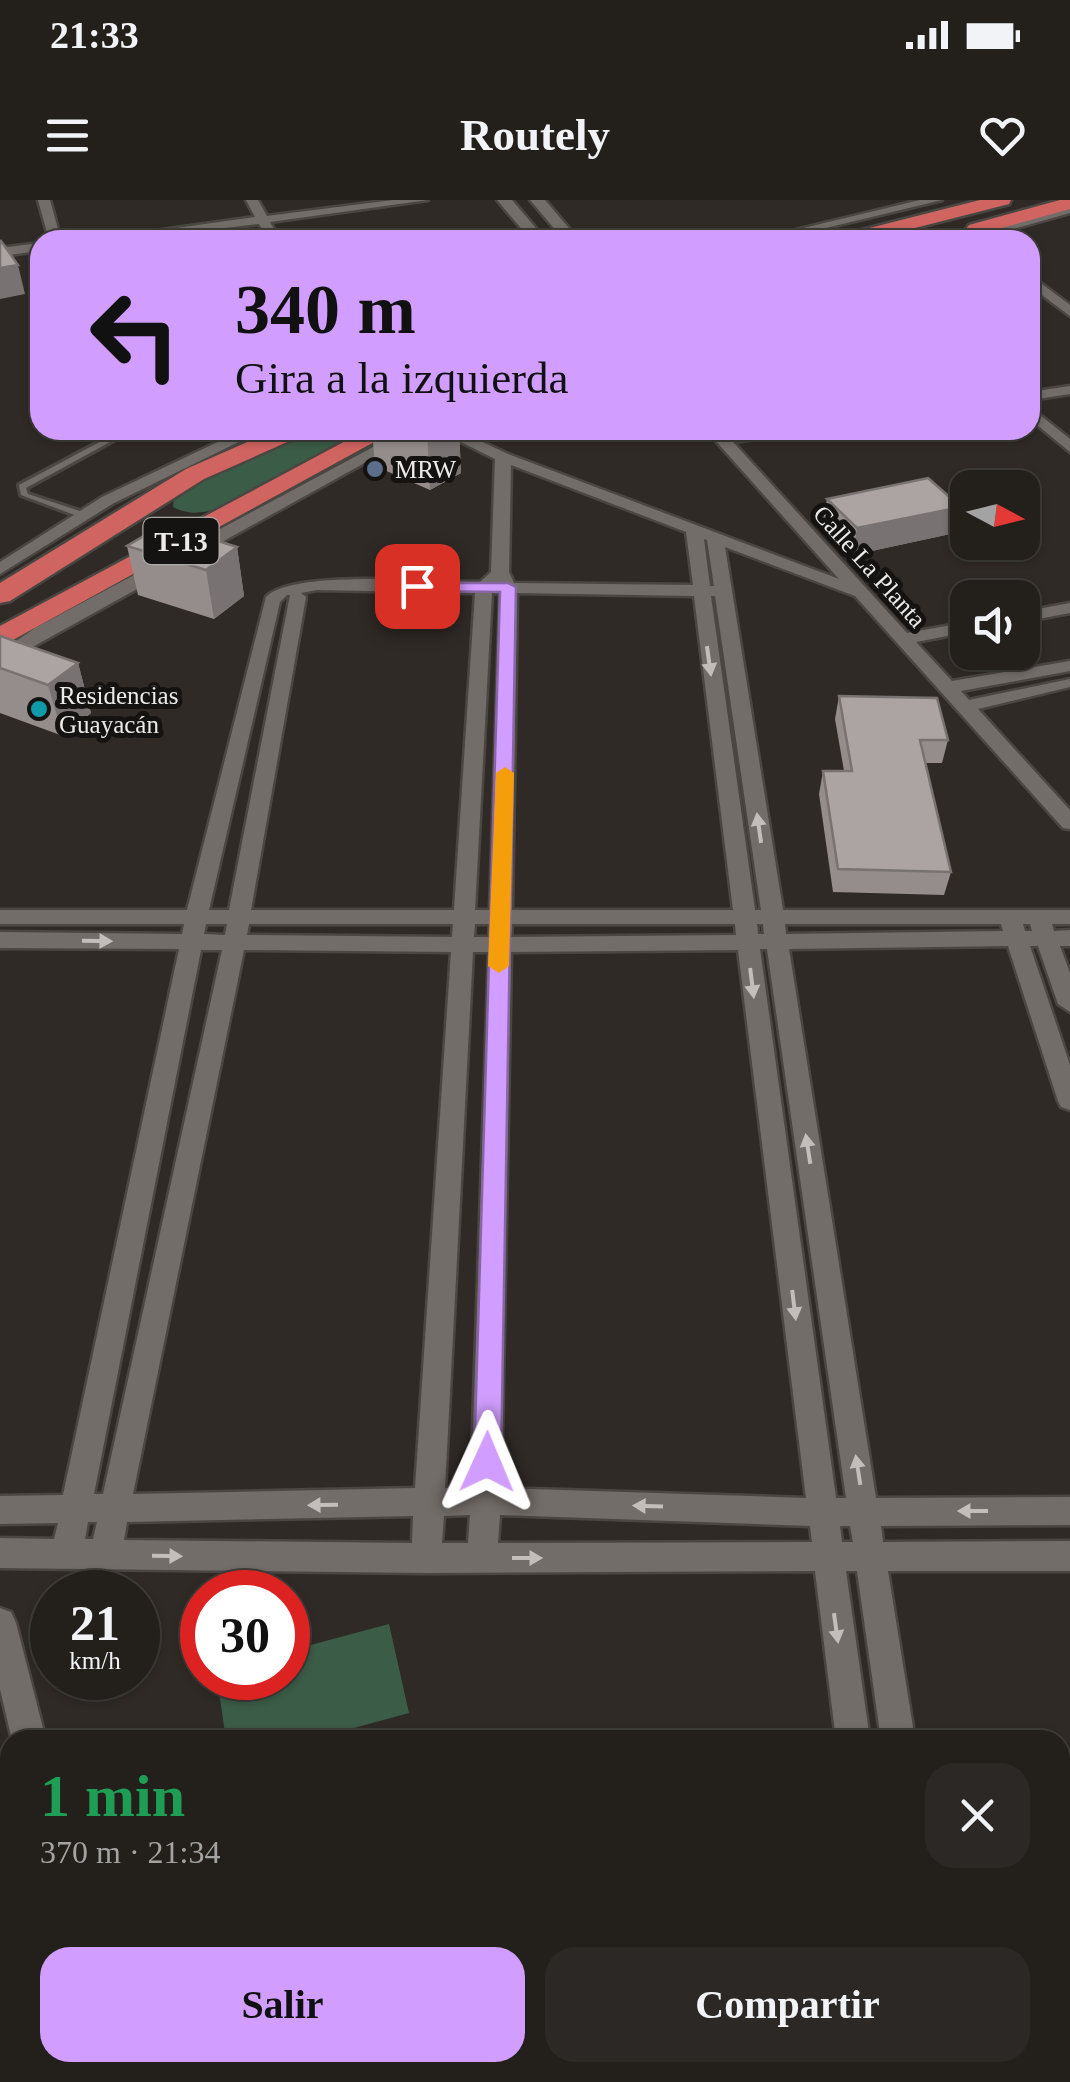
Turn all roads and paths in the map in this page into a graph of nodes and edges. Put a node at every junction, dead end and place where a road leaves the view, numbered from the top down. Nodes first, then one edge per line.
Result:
1 (44, 200) edge
2 (252, 200) edge
3 (422, 200) edge
4 (504, 200) edge
5 (537, 200) edge
6 (874, 200) edge
7 (936, 200) edge
8 (1002, 200) edge
9 (1070, 206) edge
10 (894, 210) junction
11 (919, 220) junction
12 (262, 221) junction
13 (52, 230) edge
14 (184, 230) edge
15 (268, 230) edge
16 (530, 230) edge
17 (563, 230) edge
18 (805, 230) edge
19 (882, 230) edge
20 (955, 230) edge
21 (983, 230) edge
22 (1002, 230) edge
23 (30, 248) edge
24 (0, 252) edge
25 (1040, 288) edge
26 (1070, 312) edge
27 (1070, 390) edge
28 (1040, 394) edge
29 (1040, 420) edge
30 (109, 440) edge
31 (247, 440) edge
32 (249, 440) edge
33 (466, 440) edge
34 (723, 440) edge
35 (364, 446) edge
36 (1070, 448) edge
37 (503, 457) junction
38 (194, 474) junction
39 (258, 497) junction
40 (83, 515) junction
41 (705, 533) junction
42 (0, 569) edge
43 (497, 589) junction
44 (289, 594) junction
45 (864, 594) junction
46 (0, 595) edge
47 (712, 595) junction
48 (1070, 608) edge
49 (1040, 614) edge
50 (950, 630) edge
51 (0, 638) edge
52 (902, 638) junction
53 (0, 660) edge
54 (1069, 672) edge
55 (946, 688) junction
56 (964, 707) junction
57 (265, 763) junction
58 (231, 765) junction
59 (1070, 823) edge
60 (0, 917) edge
61 (1070, 917) edge
62 (238, 918) junction
63 (502, 919) junction
64 (463, 920) junction
65 (1014, 927) junction
66 (194, 930) junction
67 (774, 930) junction
68 (746, 931) junction
69 (1051, 931) edge
70 (0, 940) edge
71 (234, 944) junction
72 (463, 945) junction
73 (499, 945) junction
74 (1070, 1004) edge
75 (1070, 1101) edge
76 (486, 1501) junction
77 (430, 1503) junction
78 (74, 1507) junction
79 (112, 1508) junction
80 (0, 1510) edge
81 (864, 1511) junction
82 (1070, 1511) edge
83 (821, 1512) junction
84 (0, 1553) edge
85 (870, 1554) junction
86 (105, 1555) junction
87 (66, 1556) junction
88 (1070, 1556) edge
89 (426, 1558) junction
90 (482, 1558) junction
91 (826, 1558) junction
92 (0, 1623) edge
93 (27, 1730) edge
94 (851, 1730) edge
95 (896, 1730) edge

1 - 13 street
2 - 12 street
3 - 12 street
4 - 16 street
5 - 17 street
6 - 10 street
7 - 10 street
8 - 11 highway
9 - 21 highway
9 - 22 street
10 - 18 street
11 - 19 highway
11 - 20 highway
12 - 14 street
12 - 15 street
23 - 24 street
25 - 26 street
27 - 28 street
29 - 36 street
30 - 40 lane
31 - 40 street
32 - 38 highway, T-13
33 - 37 street
34 - 45 street, Calle La Planta
35 - 39 highway, T-13
35 - 53 street
37 - 41 street
37 - 43 street
38 - 39 highway, T-13
38 - 46 highway, T-13
39 - 51 highway, T-13
40 - 42 street
41 - 45 street
41 - 47 street
43 - 44 street
43 - 47 street
43 - 63 street
43 - 64 street
44 - 57 street
44 - 58 street
45 - 52 street, Calle La Planta
67 -> 47 street
47 -> 68 street
48 - 49 street
50 - 52 street
52 - 55 street, Calle La Planta
54 - 55 street
54 - 56 street
55 - 56 street, Calle La Planta
56 - 59 street, Calle La Planta
57 - 58 street
57 - 62 street
58 - 66 street
60 - 66 street
61 - 69 street
62 - 64 street
62 - 66 street
62 - 71 street
63 - 64 street
63 - 68 street
63 - 73 street
64 - 72 street
65 - 67 street
65 - 69 street
65 - 75 street
70 -> 66 street
66 - 71 street
66 - 78 street
67 - 68 street
81 -> 67 street
68 - 73 street
68 -> 83 street
69 - 74 street
71 - 72 street
71 - 79 street
72 - 73 street
72 - 77 street
73 - 76 street
76 - 77 street
83 -> 76 street
76 - 90 street
77 -> 79 street
77 - 89 street
78 - 79 street
78 - 80 street
78 - 87 street
79 - 86 street
82 -> 81 street
81 - 83 street
81 - 85 street
83 - 91 street
84 - 87 street
85 - 88 street
85 - 91 street
85 - 95 street
86 - 87 street
86 -> 89 street
89 - 90 street
90 -> 91 street
91 -> 94 street
92 - 93 street

